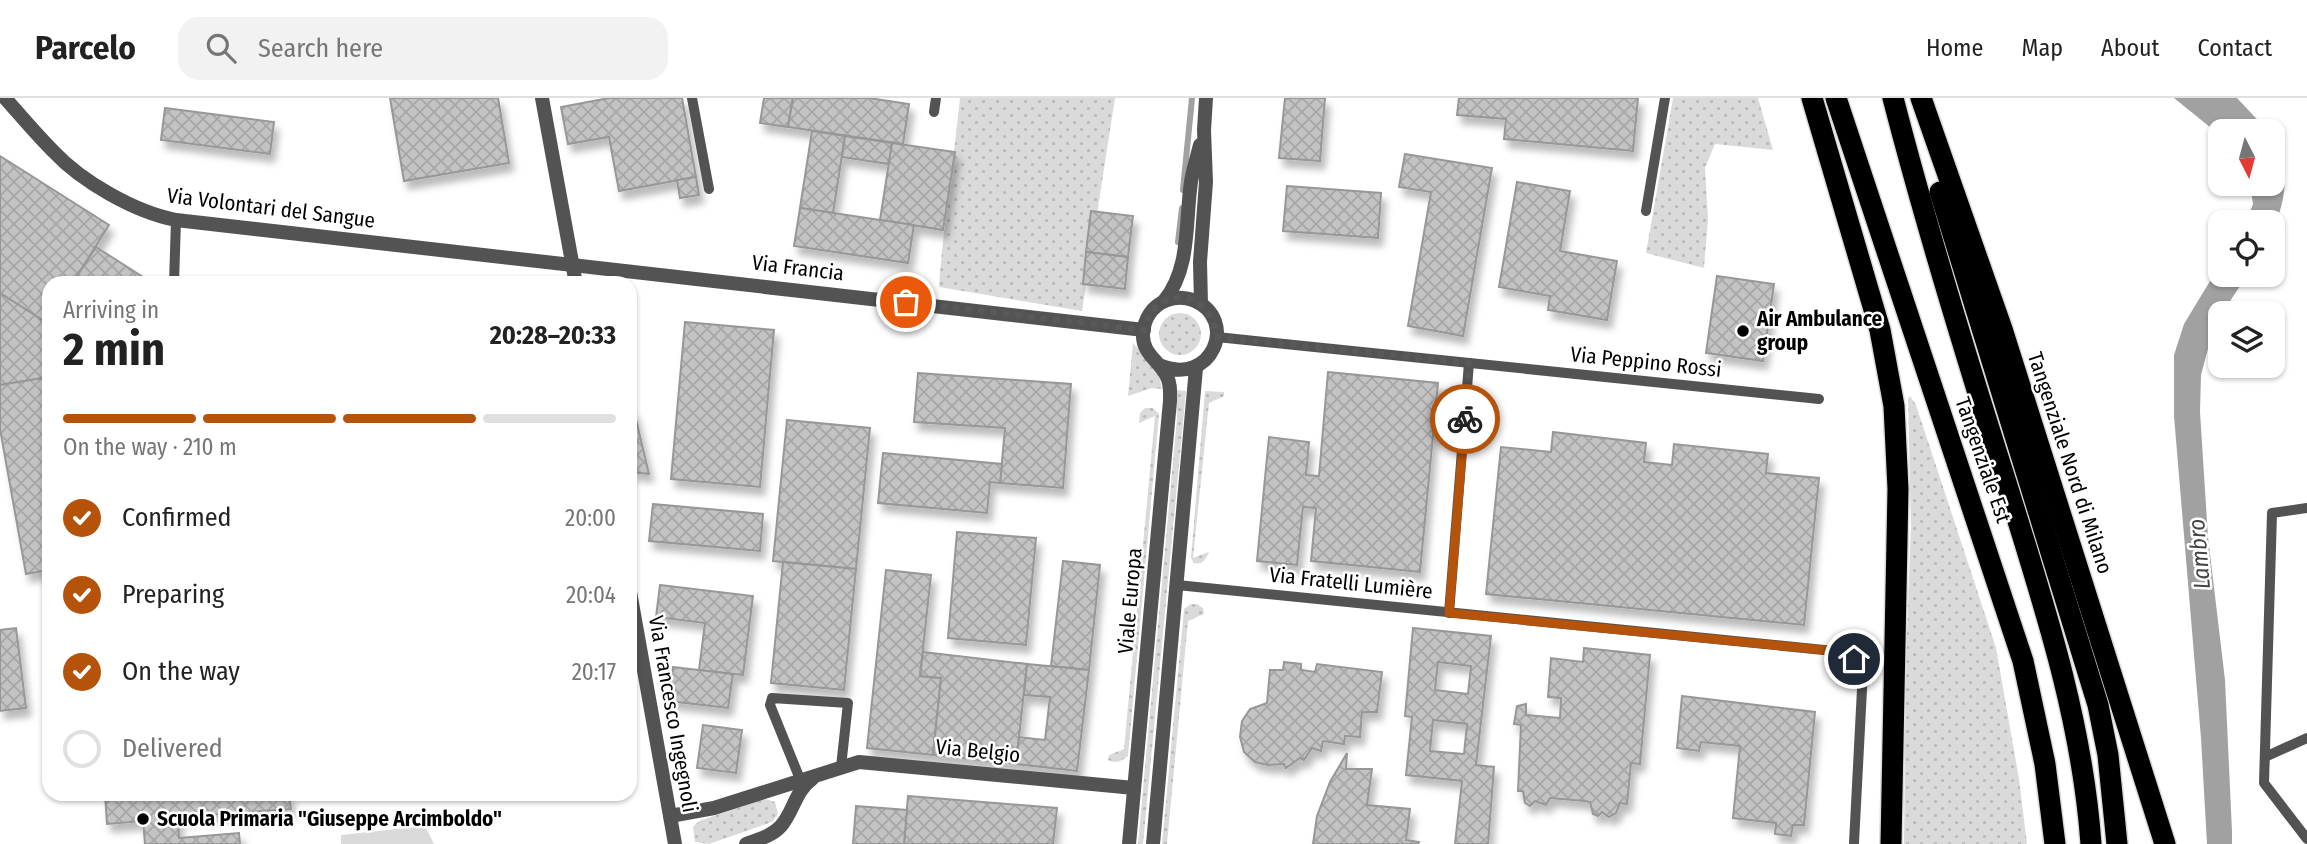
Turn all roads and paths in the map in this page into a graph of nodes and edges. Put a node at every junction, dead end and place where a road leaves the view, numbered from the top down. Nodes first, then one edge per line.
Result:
1 (5, 98) edge
2 (542, 98) edge
3 (692, 98) edge
4 (936, 98) edge
5 (1206, 98) edge
6 (1665, 98) edge
7 (1812, 98) edge
8 (1836, 98) edge
9 (1893, 98) edge
10 (1912, 98) edge
11 (1921, 98) edge
12 (934, 112) dead end
13 (1204, 130) junction
14 (709, 190) dead end
15 (1646, 211) dead end
16 (176, 220) junction
17 (572, 264) junction
18 (174, 276) edge
19 (574, 276) edge
20 (1164, 301) junction
21 (1201, 304) junction
22 (1144, 330) junction
23 (1217, 337) junction
24 (1469, 363) junction
25 (1160, 365) junction
26 (1196, 368) junction
27 (1819, 399) dead end
28 (2307, 508) edge
29 (1177, 585) junction
30 (1449, 613) junction
31 (637, 631) edge
32 (2307, 738) edge
33 (2265, 757) junction
34 (841, 767) junction
35 (801, 783) junction
36 (1134, 788) junction
37 (670, 816) junction
38 (2307, 839) edge
39 (1854, 843) edge
40 (675, 844) edge
41 (746, 844) edge
42 (1129, 844) edge
43 (1153, 844) edge
44 (1891, 844) edge
45 (2054, 844) edge
46 (2091, 844) edge
47 (2118, 844) edge
48 (2165, 844) edge

1 - 16 street, Via Volontari del Sangue
2 - 17 street
3 - 14 lane
4 - 12 lane
5 - 13 street
6 - 15 lane
7 - 44 highway
8 - 45 highway, Tangenziale Est
9 - 46 highway, Tangenziale Est
10 - 47 highway
11 - 48 highway, Tangenziale Nord di Milano
13 - 20 street
13 - 21 street
16 - 17 street, Via Volontari del Sangue
16 - 18 lane
17 - 19 street
17 - 22 street, Via Francia
20 - 21 street
20 - 22 street
21 - 23 street
22 - 25 street, Viale Europa
23 - 24 lane, Via Peppino Rossi
23 - 26 street
24 - 27 lane, Via Peppino Rossi
24 - 30 lane
25 - 26 street
25 - 36 street, Viale Europa
26 - 29 street
28 - 33 lane
29 - 30 lane, Via Fratelli Lumière
29 - 43 street
30 - 39 lane, Via Fratelli Lumière
31 - 37 street, Via Francesco Ingegnoli
32 - 33 lane
33 - 38 lane
34 - 35 street, Via Belgio
34 - 35 lane
34 - 36 street, Via Belgio
35 - 37 street, Via Belgio
35 - 41 street, Via Belgio
36 - 42 street, Viale Europa
37 - 40 street, Via Francesco Ingegnoli

